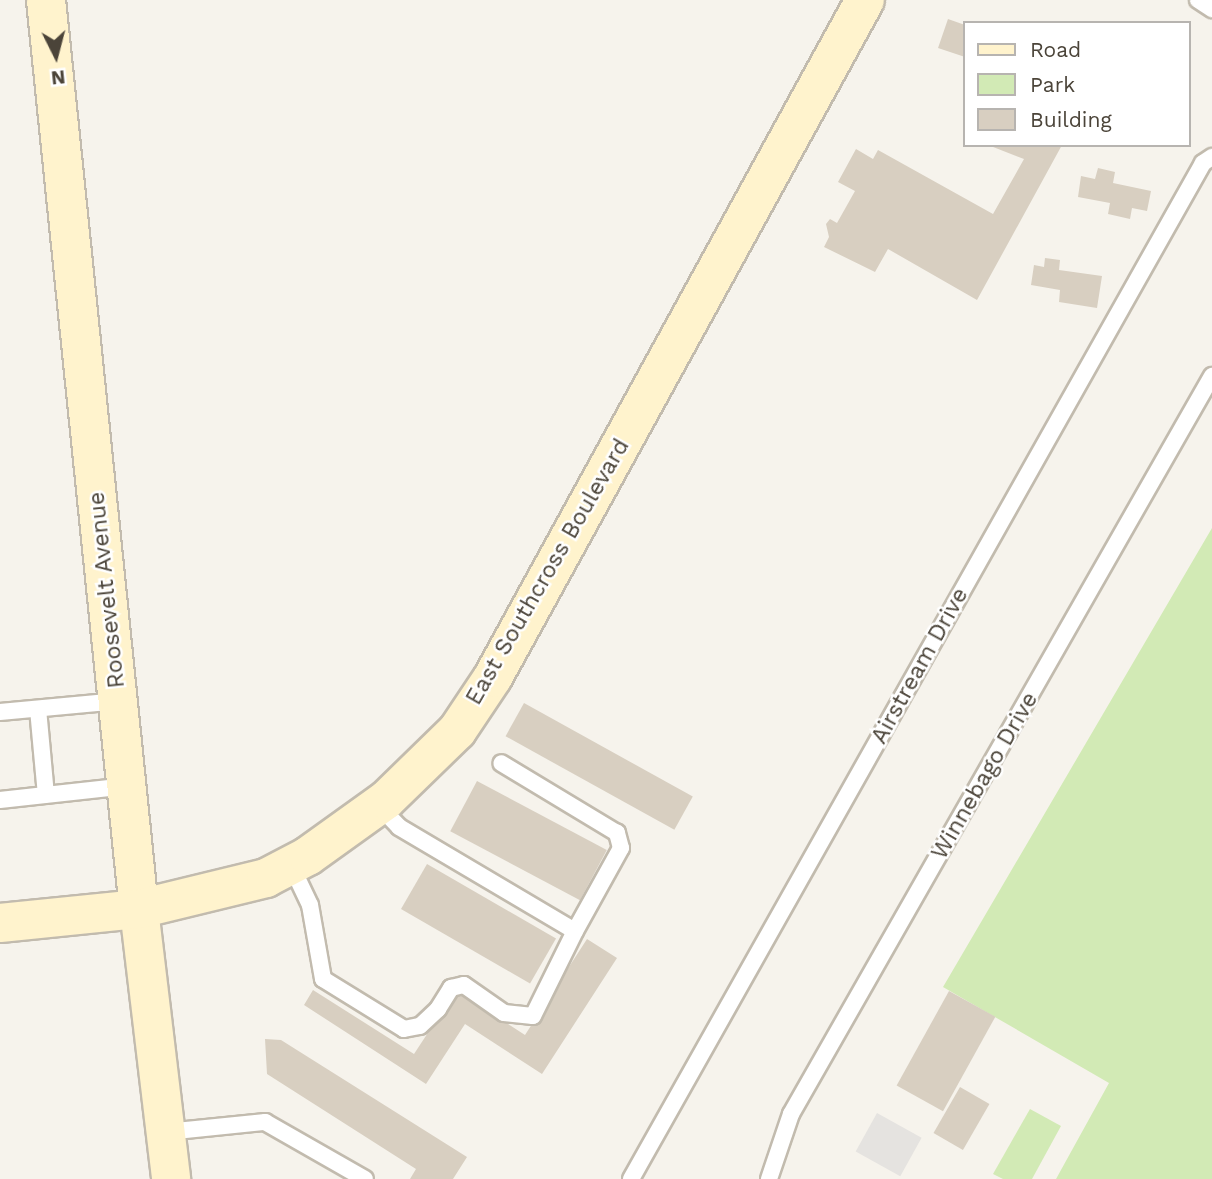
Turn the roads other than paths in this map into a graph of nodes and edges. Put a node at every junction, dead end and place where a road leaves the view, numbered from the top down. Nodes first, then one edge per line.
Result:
1 (46, 0) edge
2 (865, 0) edge
3 (1198, 0) edge
4 (1212, 9) edge
5 (1212, 157) edge
6 (1212, 376) edge
7 (118, 701) junction
8 (38, 709) junction
9 (0, 712) edge
10 (501, 763) dead end
11 (127, 786) junction
12 (46, 795) junction
13 (0, 800) edge
14 (378, 805) junction
15 (291, 865) junction
16 (139, 909) junction
17 (0, 923) edge
18 (575, 931) junction
19 (166, 1132) junction
20 (171, 1179) edge
21 (365, 1179) edge
22 (631, 1179) edge
23 (769, 1179) edge

1 - 7 main road, Roosevelt Avenue
2 - 14 main road, East Southcross Boulevard
3 - 4 lane
5 - 22 lane, Airstream Drive
6 - 23 lane, Winnebago Drive
7 - 8 lane
7 - 11 main road, Roosevelt Avenue
8 - 9 lane
8 - 12 lane
10 - 18 lane
11 - 12 lane
11 - 16 main road, Roosevelt Avenue
12 - 13 lane
14 - 15 main road, East Southcross Boulevard
14 - 18 lane
15 - 16 main road, East Southcross Boulevard
15 - 18 lane
16 - 17 main road, East Southcross Boulevard
16 - 19 main road, Roosevelt Avenue
19 - 20 main road, Roosevelt Avenue
19 - 21 lane

